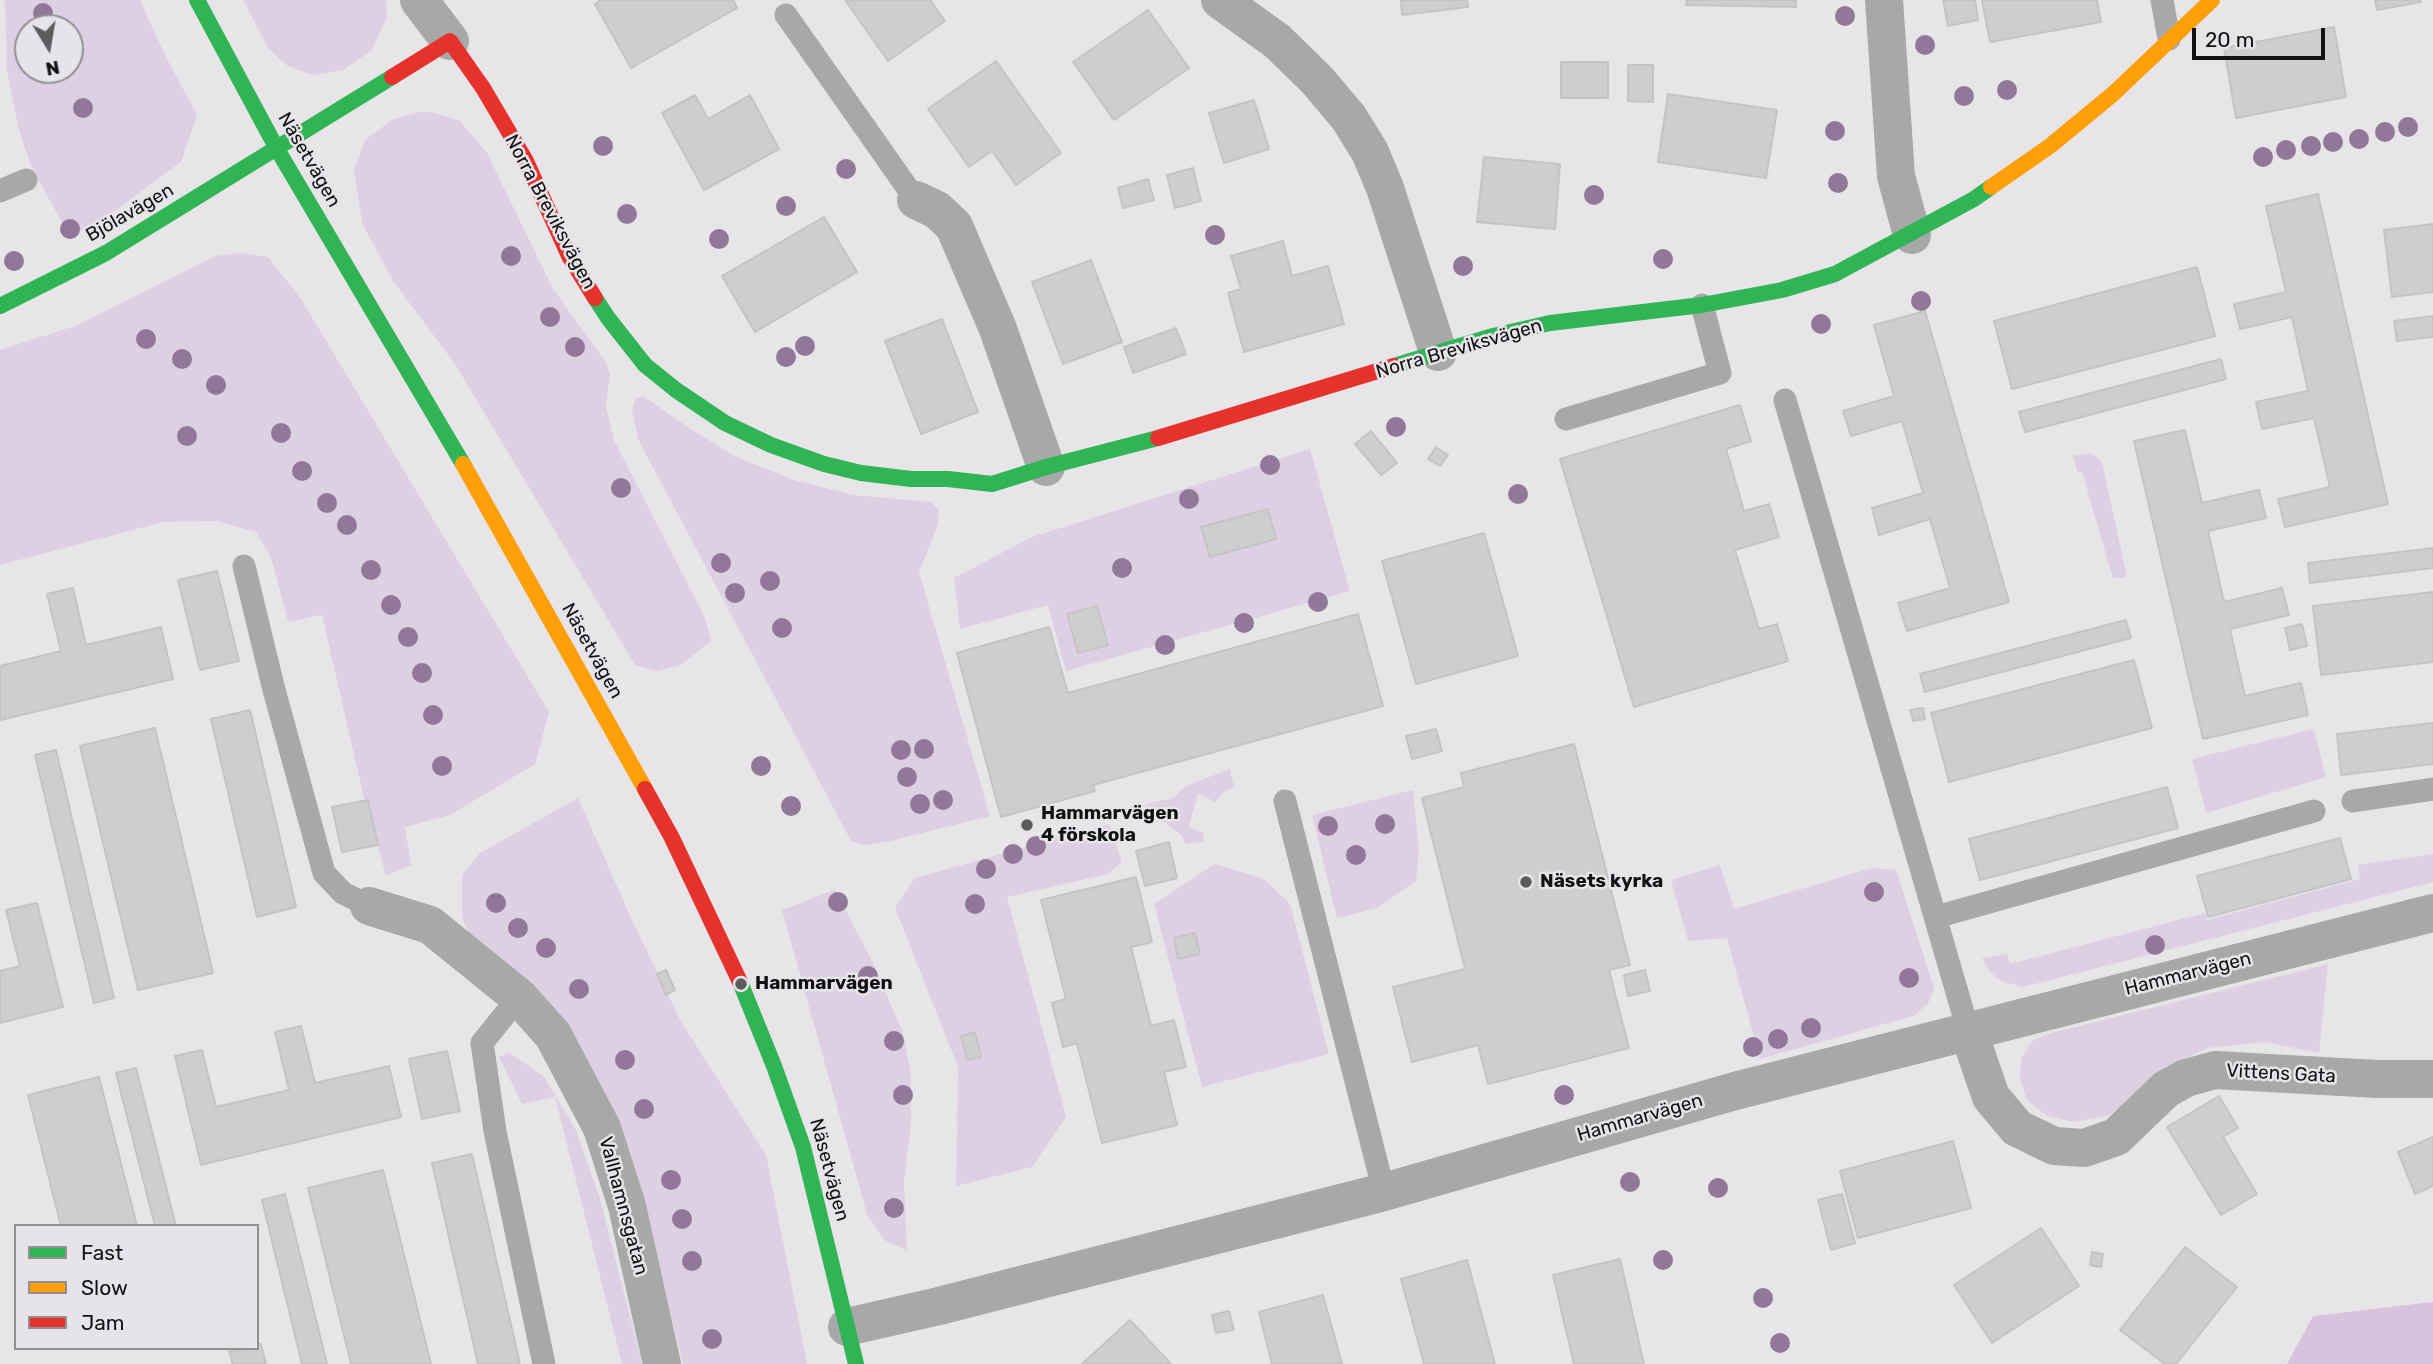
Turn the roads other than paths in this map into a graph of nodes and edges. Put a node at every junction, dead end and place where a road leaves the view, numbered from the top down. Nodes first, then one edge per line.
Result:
1 (197, 0) edge
2 (419, 0) edge
3 (1220, 0) edge
4 (1884, 0) edge
5 (2162, 0) edge
6 (2212, 0) edge
7 (786, 15) dead end
8 (2169, 39) junction
9 (450, 41) junction
10 (277, 149) junction
11 (26, 180) dead end
12 (0, 191) edge
13 (916, 200) joint
14 (1912, 235) junction
15 (1702, 305) junction
16 (0, 306) edge
17 (1438, 352) junction
18 (1785, 400) dead end
19 (1566, 419) dead end
20 (1046, 467) junction
21 (244, 566) dead end
22 (2433, 789) edge
23 (1285, 801) dead end
24 (2353, 801) dead end
25 (2314, 811) dead end
26 (369, 906) joint
27 (2433, 913) edge
28 (1936, 917) junction
29 (519, 997) junction
30 (1968, 1030) junction
31 (2433, 1079) edge
32 (1384, 1192) junction
33 (847, 1326) junction
34 (544, 1364) edge
35 (662, 1364) edge
36 (856, 1364) edge

1 - 10 street, Näsetvägen
2 - 9 street
3 - 17 street
4 - 14 street
5 - 8 lane
6 - 8 street, Norra Breviksvägen
7 - 13 lane
8 - 14 street, Norra Breviksvägen
9 - 10 street
9 - 20 street, Norra Breviksvägen
10 - 16 street, Bjölavägen
10 - 33 street, Näsetvägen
11 - 12 lane
13 - 20 street
14 - 15 street, Norra Breviksvägen
15 - 17 street, Norra Breviksvägen
15 - 19 lane
17 - 20 street, Norra Breviksvägen
18 - 28 lane
21 - 26 lane
22 - 24 lane
23 - 32 lane
25 - 28 lane
26 - 29 street, Vallhamnsgatan
27 - 30 street, Hammarvägen
28 - 30 lane
29 - 34 lane
29 - 35 street, Vallhamnsgatan
30 - 31 street, Vittens Gata
30 - 32 street, Hammarvägen
32 - 33 street, Hammarvägen
33 - 36 street, Näsetvägen

